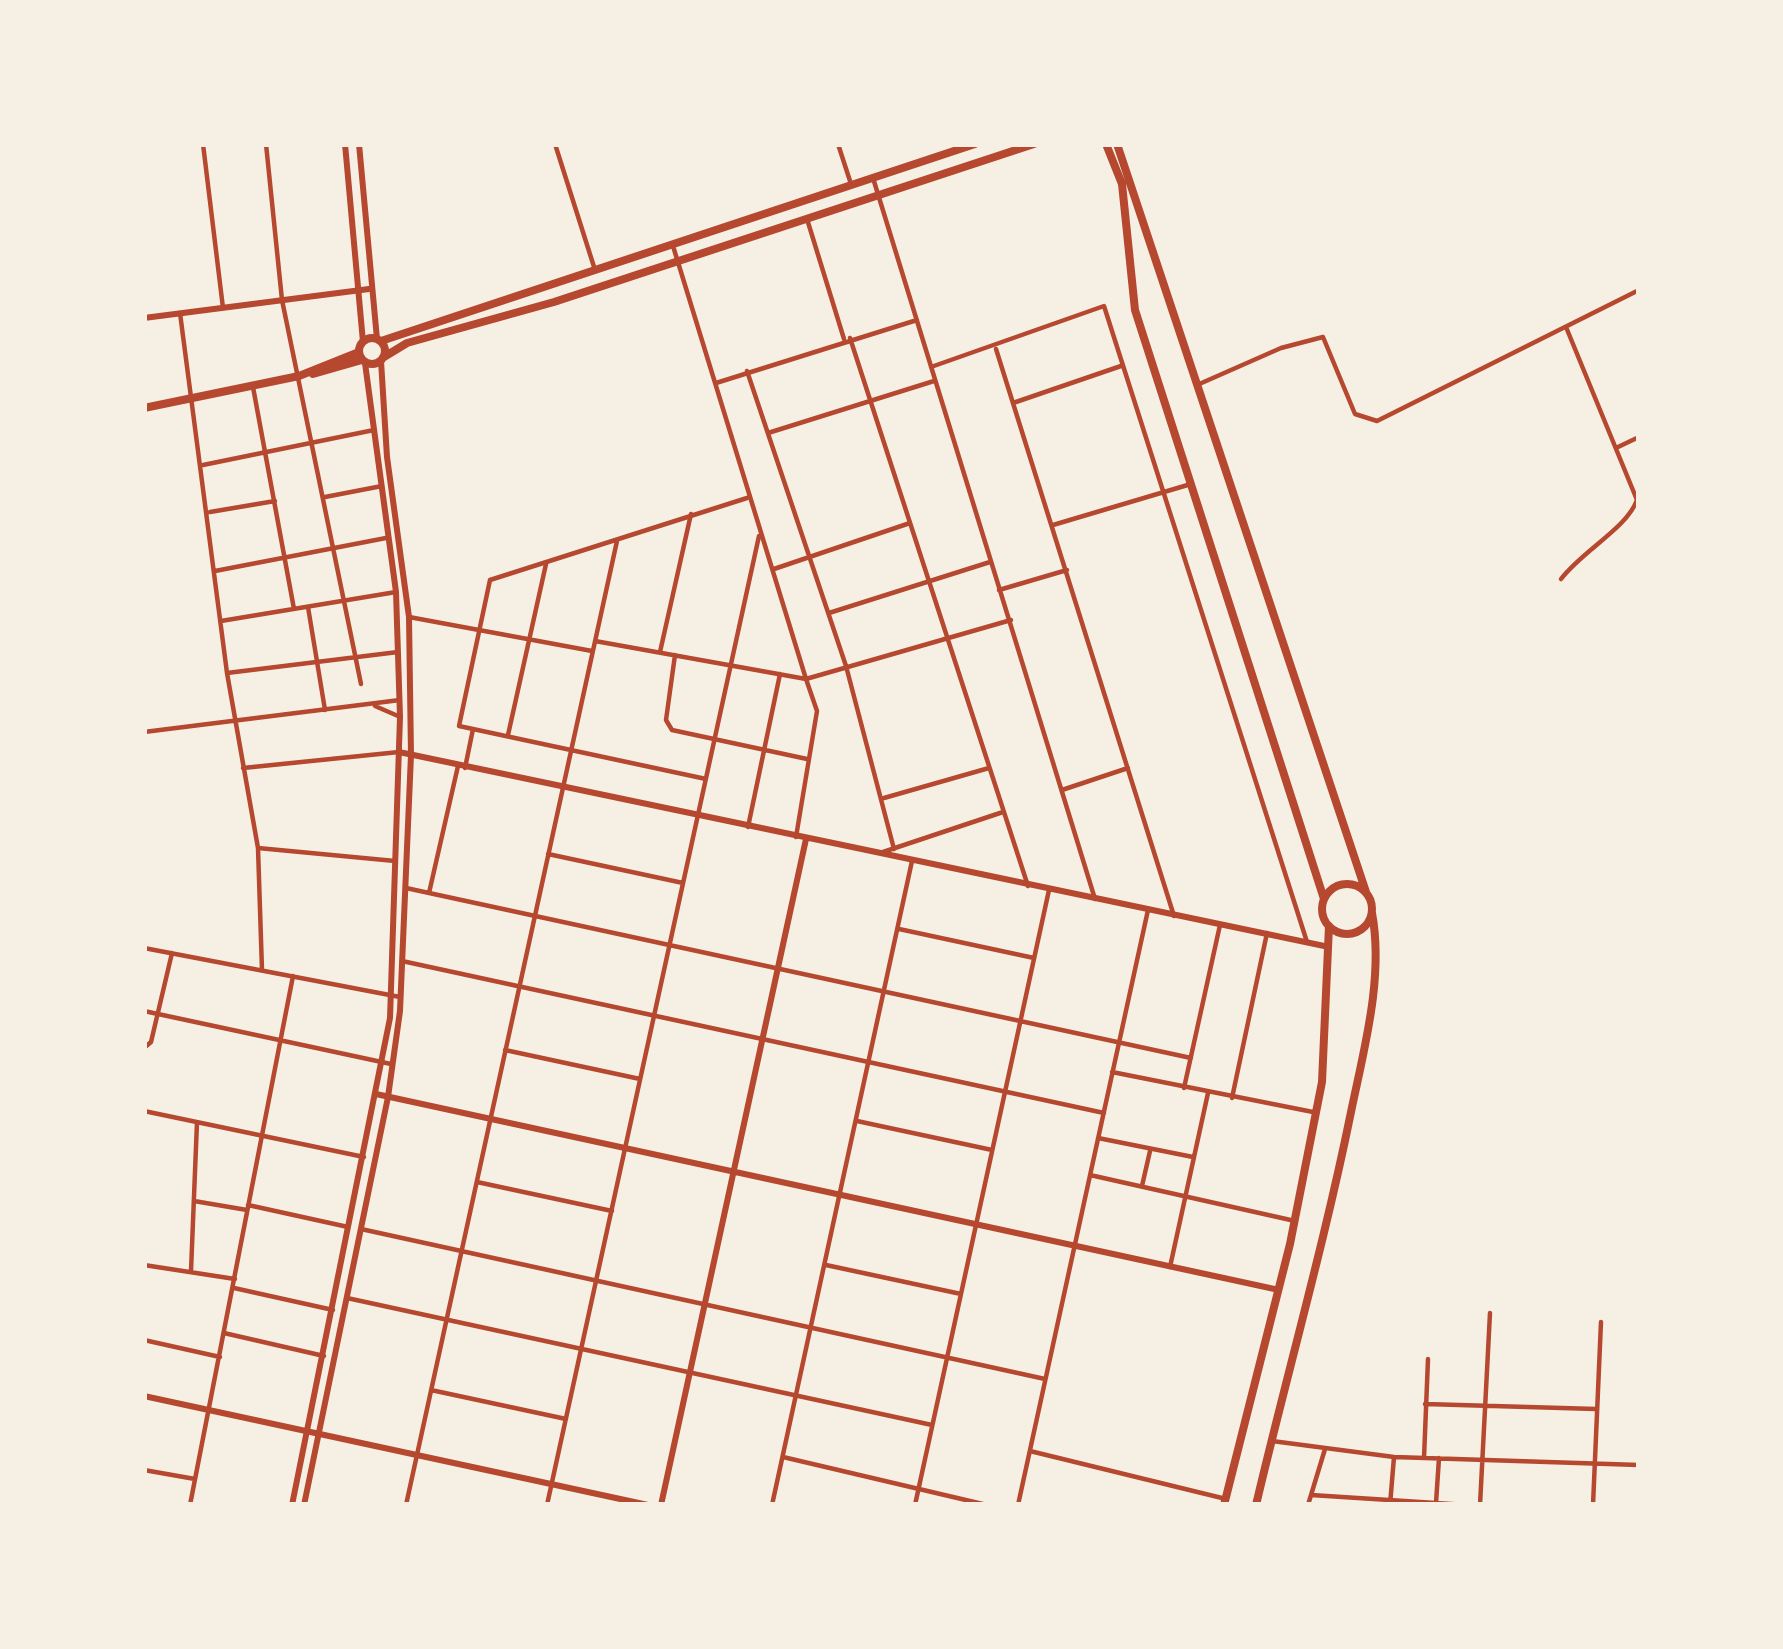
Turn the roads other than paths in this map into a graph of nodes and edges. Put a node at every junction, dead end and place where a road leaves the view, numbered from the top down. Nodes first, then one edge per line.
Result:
1 (202, 144) edge
2 (266, 144) edge
3 (345, 144) edge
4 (359, 144) edge
5 (556, 144) edge
6 (838, 144) edge
7 (975, 144) edge
8 (1034, 144) edge
9 (1106, 144) edge
10 (1117, 144) edge
11 (873, 178) junction
12 (852, 185) junction
13 (879, 196) junction
14 (807, 219) junction
15 (673, 246) junction
16 (678, 262) junction
17 (596, 271) junction
18 (369, 289) junction
19 (1639, 290) edge
20 (354, 291) junction
21 (282, 300) junction
22 (223, 308) junction
23 (180, 313) junction
24 (144, 318) edge
25 (918, 320) junction
26 (1566, 327) junction
27 (847, 338) junction
28 (379, 340) junction
29 (995, 347) junction
30 (362, 354) junction
31 (382, 359) junction
32 (1123, 365) junction
33 (931, 367) junction
34 (747, 371) junction
35 (302, 376) junction
36 (935, 380) junction
37 (716, 383) junction
38 (1197, 385) junction
39 (253, 388) junction
40 (195, 400) junction
41 (870, 400) junction
42 (1013, 403) junction
43 (144, 408) edge
44 (374, 430) junction
45 (768, 433) junction
46 (1639, 437) edge
47 (314, 441) junction
48 (1618, 447) junction
49 (266, 453) junction
50 (203, 465) junction
51 (1192, 484) junction
52 (382, 486) junction
53 (1634, 488) junction
54 (1164, 491) junction
55 (325, 497) junction
56 (747, 498) junction
57 (1639, 500) edge
58 (275, 501) junction
59 (208, 512) junction
60 (691, 514) junction
61 (910, 523) junction
62 (1053, 525) junction
63 (759, 536) junction
64 (390, 537) junction
65 (617, 541) junction
66 (336, 551) junction
67 (810, 554) junction
68 (285, 559) junction
69 (546, 562) junction
70 (990, 562) junction
71 (772, 569) junction
72 (1067, 570) junction
73 (215, 571) junction
74 (1561, 579) dead end
75 (929, 581) junction
76 (999, 590) junction
77 (396, 592) junction
78 (345, 601) junction
79 (308, 607) junction
80 (294, 609) junction
81 (829, 613) junction
82 (409, 617) junction
83 (1011, 620) junction
84 (221, 621) junction
85 (480, 626) junction
86 (530, 638) junction
87 (946, 638) junction
88 (595, 640) junction
89 (398, 652) junction
90 (592, 652) junction
91 (660, 652) junction
92 (675, 655) junction
93 (356, 656) junction
94 (318, 661) junction
95 (731, 665) junction
96 (846, 666) junction
97 (226, 673) junction
98 (780, 674) junction
99 (806, 679) junction
100 (361, 684) dead end
101 (400, 700) junction
102 (410, 700) junction
103 (370, 704) junction
104 (325, 710) junction
105 (400, 717) junction
106 (235, 723) junction
107 (472, 729) junction
108 (144, 732) edge
109 (508, 735) junction
110 (715, 739) junction
111 (572, 748) junction
112 (764, 749) junction
113 (399, 752) junction
114 (411, 754) junction
115 (810, 760) junction
116 (461, 767) junction
117 (1128, 767) junction
118 (243, 768) junction
119 (989, 768) junction
120 (706, 779) junction
121 (562, 789) junction
122 (1061, 790) junction
123 (884, 797) junction
124 (1004, 812) junction
125 (698, 817) junction
126 (748, 827) junction
127 (796, 837) junction
128 (806, 839) junction
129 (258, 848) junction
130 (894, 849) junction
131 (548, 854) junction
132 (878, 854) junction
133 (395, 861) junction
134 (912, 862) junction
135 (683, 883) junction
136 (1028, 886) junction
137 (406, 888) junction
138 (1049, 890) junction
139 (1366, 892) junction
140 (429, 893) junction
141 (1095, 899) junction
142 (1324, 899) junction
143 (1148, 910) junction
144 (1372, 913) junction
145 (535, 916) junction
146 (1174, 916) junction
147 (1220, 925) junction
148 (1329, 926) junction
149 (897, 928) junction
150 (1267, 933) junction
151 (1307, 943) junction
152 (670, 945) junction
153 (1328, 947) junction
154 (144, 948) edge
155 (172, 953) junction
156 (1034, 958) junction
157 (402, 961) junction
158 (778, 969) junction
159 (262, 970) junction
160 (293, 976) junction
161 (520, 986) junction
162 (884, 992) junction
163 (396, 996) junction
164 (144, 1011) edge
165 (158, 1014) junction
166 (654, 1016) junction
167 (1020, 1021) junction
168 (144, 1028) edge
169 (154, 1030) junction
170 (763, 1039) junction
171 (282, 1041) junction
172 (1119, 1042) junction
173 (144, 1048) edge
174 (506, 1050) junction
175 (1191, 1058) junction
176 (868, 1062) junction
177 (388, 1064) junction
178 (1112, 1072) junction
179 (640, 1079) junction
180 (1184, 1088) junction
181 (1005, 1092) junction
182 (1208, 1093) junction
183 (376, 1094) junction
184 (388, 1097) junction
185 (1232, 1098) junction
186 (144, 1111) edge
187 (1104, 1113) junction
188 (1316, 1113) junction
189 (490, 1119) junction
190 (855, 1120) junction
191 (197, 1122) junction
192 (263, 1136) junction
193 (1098, 1138) junction
194 (626, 1148) junction
195 (1150, 1148) junction
196 (992, 1150) junction
197 (364, 1157) junction
198 (1194, 1157) junction
199 (734, 1172) junction
200 (1090, 1175) junction
201 (476, 1182) junction
202 (1142, 1186) junction
203 (839, 1195) junction
204 (1185, 1195) junction
205 (193, 1202) junction
206 (248, 1208) junction
207 (612, 1211) junction
208 (1295, 1221) junction
209 (976, 1225) junction
210 (349, 1228) junction
211 (361, 1229) junction
212 (1075, 1246) junction
213 (461, 1250) junction
214 (144, 1264) edge
215 (824, 1264) junction
216 (1170, 1267) junction
217 (191, 1271) junction
218 (235, 1279) junction
219 (596, 1282) junction
220 (234, 1288) junction
221 (1279, 1290) junction
222 (961, 1294) junction
223 (347, 1298) junction
224 (705, 1305) junction
225 (333, 1310) junction
226 (1490, 1313) dead end
227 (447, 1319) junction
228 (1600, 1322) dead end
229 (810, 1328) junction
230 (224, 1333) junction
231 (144, 1340) edge
232 (582, 1348) junction
233 (323, 1356) junction
234 (220, 1357) junction
235 (947, 1358) junction
236 (1429, 1359) dead end
237 (690, 1372) junction
238 (1046, 1379) junction
239 (431, 1390) junction
240 (796, 1395) junction
241 (144, 1396) edge
242 (1425, 1404) junction
243 (1486, 1406) junction
244 (1596, 1409) junction
245 (209, 1410) junction
246 (566, 1419) junction
247 (932, 1425) junction
248 (308, 1431) junction
249 (319, 1434) junction
250 (1272, 1441) junction
251 (1325, 1448) junction
252 (1030, 1451) junction
253 (417, 1455) junction
254 (782, 1456) junction
255 (1394, 1457) junction
256 (1424, 1458) junction
257 (1439, 1458) junction
258 (1484, 1459) junction
259 (1593, 1461) junction
260 (1639, 1465) edge
261 (144, 1470) edge
262 (195, 1479) junction
263 (552, 1484) junction
264 (919, 1486) junction
265 (1311, 1495) junction
266 (1335, 1501) edge
267 (1225, 1502) edge
268 (1390, 1503) edge
269 (1433, 1504) edge
270 (190, 1505) edge
271 (292, 1505) edge
272 (304, 1505) edge
273 (406, 1505) edge
274 (548, 1505) edge
275 (648, 1505) edge
276 (661, 1505) edge
277 (772, 1505) edge
278 (915, 1505) edge
279 (987, 1505) edge
280 (1018, 1505) edge
281 (1256, 1505) edge
282 (1308, 1505) edge
283 (1468, 1505) edge
284 (1480, 1505) edge
285 (1593, 1505) edge

1 - 22 street
2 - 21 street
3 - 20 street
4 - 18 street
5 - 17 street
6 - 12 street
7 - 11 main road
8 - 13 main road
9 - 51 main road
10 - 38 main road
11 - 12 main road
11 - 13 street
12 - 15 main road
13 - 14 main road
13 - 25 street
14 - 16 main road
14 - 27 street
15 - 16 street
15 - 17 main road
16 - 31 main road
16 - 37 street
17 - 28 main road
18 - 20 street
18 - 28 street
19 - 26 street
20 - 21 street
20 - 30 street
21 - 22 street
21 - 35 street
22 - 23 street
23 - 24 street
23 - 40 street
25 - 27 street
25 - 33 street
26 - 38 street
26 - 48 street
27 - 34 street
27 - 41 street
28 - 30 main road
28 - 31 main road
29 - 32 street
29 - 33 street
29 - 42 street
30 - 31 main road
30 - 35 main road
30 - 44 street
31 - 82 street
32 - 42 street
32 - 54 street
33 - 36 street
34 - 37 street
34 - 45 street
35 - 39 main road
35 - 47 street
36 - 41 street
36 - 70 street
37 - 56 street
38 - 139 main road
39 - 40 main road
39 - 49 street
40 - 43 main road
40 - 50 street
41 - 45 street
41 - 61 street
42 - 62 street
44 - 47 street
44 - 52 street
45 - 67 street
46 - 48 street
47 - 49 street
47 - 55 street
48 - 53 street
49 - 50 street
49 - 58 street
50 - 59 street
51 - 54 street
51 - 142 main road
52 - 55 street
52 - 64 street
53 - 57 street
53 - 74 street
54 - 62 street
54 - 151 street
55 - 66 street
56 - 60 street
56 - 63 street
58 - 59 street
58 - 68 street
59 - 73 street
60 - 65 street
60 - 91 street
61 - 67 street
61 - 75 street
62 - 72 street
63 - 71 street
63 - 95 street
64 - 66 street
64 - 77 street
65 - 69 street
65 - 88 street
66 - 68 street
66 - 78 street
67 - 71 street
67 - 81 street
68 - 73 street
68 - 80 street
69 - 85 street
69 - 86 street
70 - 75 street
70 - 76 street
71 - 99 street
72 - 76 street
72 - 117 street
73 - 84 street
75 - 81 street
75 - 87 street
76 - 83 street
77 - 78 street
77 - 89 street
78 - 79 street
78 - 93 street
79 - 80 street
79 - 94 street
80 - 84 street
81 - 96 street
82 - 85 street
82 - 102 street
83 - 87 street
83 - 122 street
84 - 97 street
85 - 86 street
85 - 107 street
86 - 90 street
86 - 109 street
87 - 96 street
87 - 119 street
88 - 90 street
88 - 91 street
89 - 93 street
89 - 101 street
90 - 111 street
91 - 92 street
92 - 95 street
92 - 110 street
93 - 94 street
93 - 100 street
94 - 97 street
94 - 104 street
95 - 98 street
95 - 110 street
96 - 99 street
96 - 123 street
97 - 106 street
98 - 99 street
98 - 112 street
99 - 115 street
101 - 102 street
101 - 103 street
101 - 105 street
102 - 114 street
103 - 104 street
103 - 105 street
104 - 106 street
105 - 113 street
106 - 108 street
106 - 118 street
107 - 109 street
107 - 116 street
109 - 111 street
110 - 112 street
110 - 120 street
111 - 120 street
111 - 121 street
112 - 115 street
112 - 126 street
113 - 114 street
113 - 118 street
113 - 133 street
114 - 116 street
114 - 137 street
115 - 127 street
116 - 121 street
116 - 140 street
117 - 122 street
117 - 146 street
118 - 129 street
119 - 123 street
119 - 124 street
120 - 125 street
121 - 125 street
121 - 131 street
122 - 141 street
123 - 130 street
124 - 130 street
124 - 136 street
125 - 126 street
125 - 135 street
126 - 127 street
127 - 128 street
128 - 132 street
128 - 158 street
129 - 133 street
129 - 159 street
130 - 132 street
131 - 135 street
131 - 145 street
132 - 134 street
133 - 163 street
134 - 136 street
134 - 149 street
135 - 152 street
136 - 138 street
137 - 140 street
137 - 157 street
138 - 141 street
138 - 156 street
139 - 142 main road
139 - 144 main road
140 - 145 street
141 - 143 street
142 - 148 main road
143 - 146 street
143 - 172 street
144 - 148 main road
144 - 250 main road
145 - 152 street
145 - 161 street
146 - 147 street
147 - 150 street
147 - 175 street
148 - 153 main road
149 - 156 street
149 - 162 street
150 - 151 street
150 - 185 street
151 - 153 street
152 - 158 street
152 - 166 street
153 - 188 main road
154 - 155 street
155 - 159 street
155 - 165 street
156 - 167 street
157 - 161 street
157 - 163 street
158 - 162 street
158 - 170 street
159 - 160 street
160 - 163 street
160 - 171 street
161 - 166 street
161 - 174 street
162 - 167 street
162 - 176 street
163 - 177 street
164 - 165 street
165 - 169 street
165 - 171 street
166 - 170 street
166 - 179 street
167 - 172 street
167 - 181 street
168 - 169 street
169 - 173 street
170 - 176 street
170 - 199 street
171 - 177 street
171 - 192 street
172 - 175 street
172 - 178 street
174 - 179 street
174 - 189 street
175 - 180 street
176 - 181 street
176 - 190 street
177 - 183 street
177 - 184 street
178 - 180 street
178 - 187 street
179 - 194 street
180 - 182 street
181 - 187 street
181 - 196 street
182 - 185 street
182 - 198 street
183 - 184 street
183 - 197 street
184 - 189 street
184 - 211 street
185 - 188 street
186 - 191 street
187 - 193 street
188 - 208 main road
189 - 194 street
189 - 201 street
190 - 196 street
190 - 203 street
191 - 192 street
191 - 205 street
192 - 197 street
192 - 206 street
193 - 195 street
193 - 200 street
194 - 199 street
194 - 207 street
195 - 198 street
195 - 202 street
196 - 209 street
197 - 210 street
198 - 204 street
199 - 203 street
199 - 224 street
200 - 202 street
200 - 212 street
201 - 207 street
201 - 213 street
202 - 204 street
203 - 209 street
203 - 215 street
204 - 208 street
204 - 216 street
205 - 206 street
205 - 217 street
206 - 210 street
206 - 218 street
207 - 219 street
208 - 221 main road
209 - 212 street
209 - 222 street
210 - 225 street
211 - 213 street
211 - 223 street
212 - 216 street
212 - 238 street
213 - 219 street
213 - 227 street
214 - 217 street
215 - 222 street
215 - 229 street
216 - 221 street
217 - 218 street
218 - 220 street
219 - 224 street
219 - 232 street
220 - 225 street
220 - 230 street
221 - 267 main road
222 - 235 street
223 - 227 street
223 - 249 street
224 - 229 street
224 - 237 street
225 - 233 street
226 - 243 street
227 - 232 street
227 - 239 street
228 - 244 street
229 - 235 street
229 - 240 street
230 - 233 street
230 - 234 street
231 - 234 street
232 - 237 street
232 - 246 street
233 - 248 street
234 - 245 street
235 - 238 street
235 - 247 street
236 - 242 street
237 - 240 street
237 - 276 street
238 - 252 street
239 - 246 street
239 - 253 street
240 - 247 street
240 - 254 street
241 - 245 street
242 - 243 street
242 - 256 street
243 - 244 street
243 - 258 street
244 - 259 street
245 - 248 street
245 - 262 street
246 - 263 street
247 - 264 street
248 - 249 street
248 - 271 street
249 - 253 street
249 - 272 street
250 - 251 street
250 - 281 main road
251 - 255 street
251 - 265 street
252 - 267 street
252 - 280 street
253 - 263 street
253 - 273 street
254 - 264 street
254 - 277 street
255 - 256 street
255 - 268 street
256 - 257 street
257 - 258 street
257 - 269 street
258 - 259 street
258 - 284 street
259 - 260 street
259 - 285 street
261 - 262 street
262 - 270 street
263 - 274 street
263 - 275 street
264 - 278 street
264 - 279 street
265 - 266 street
265 - 282 street
266 - 268 street
268 - 269 street
269 - 283 street

